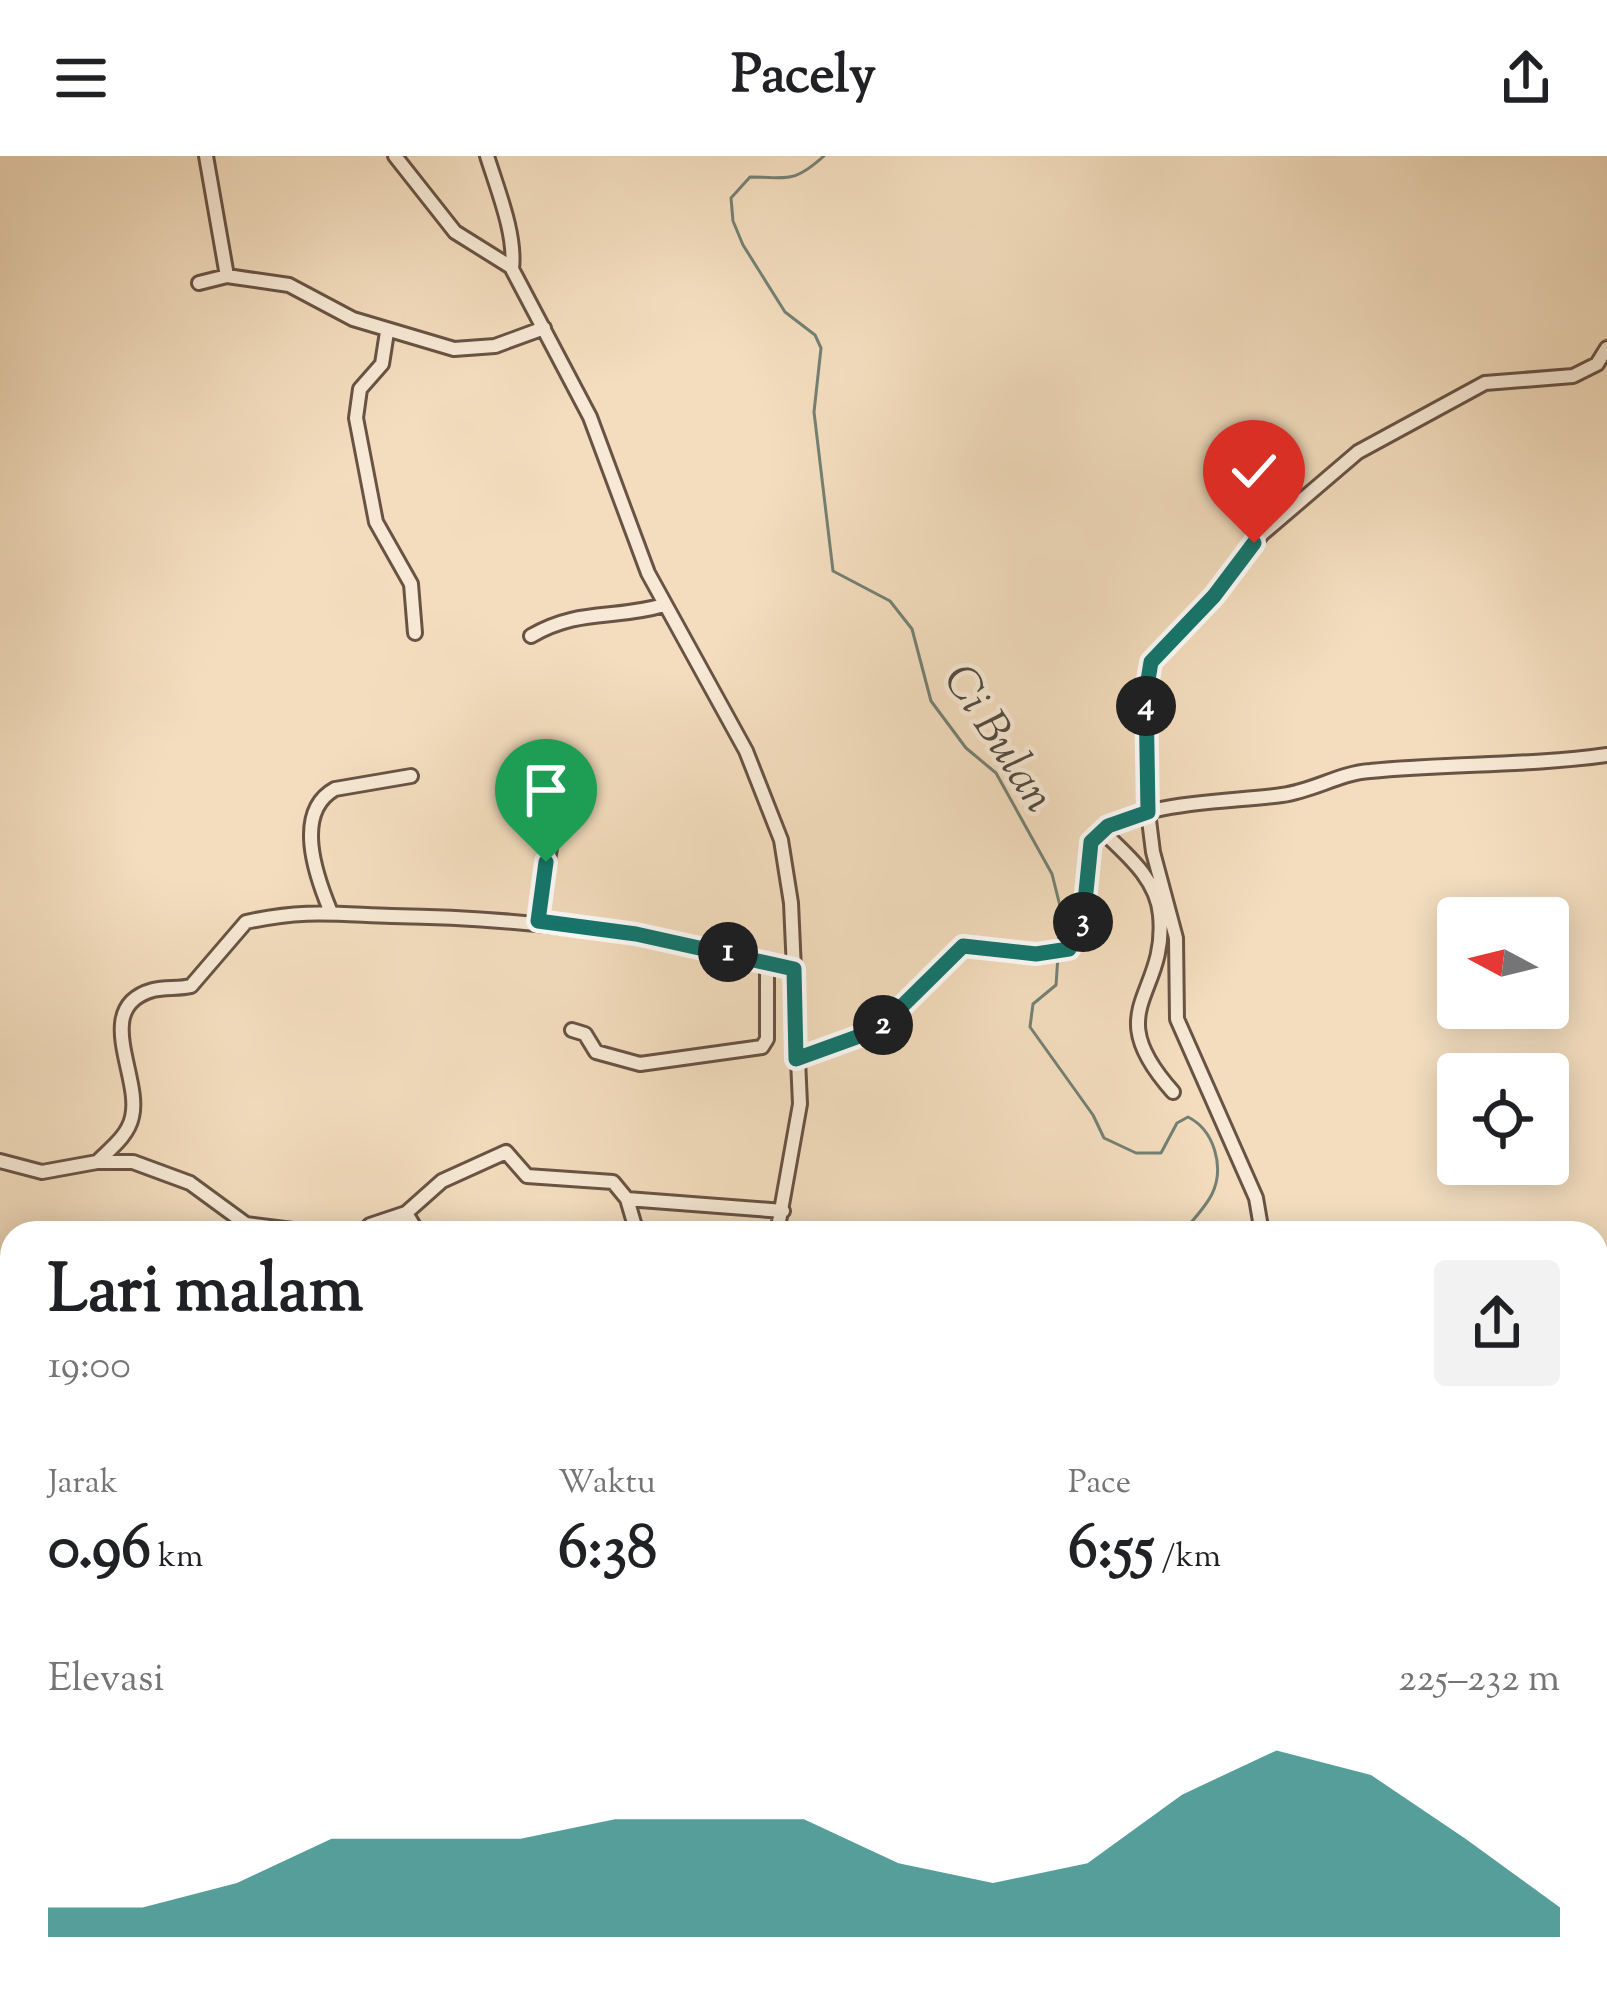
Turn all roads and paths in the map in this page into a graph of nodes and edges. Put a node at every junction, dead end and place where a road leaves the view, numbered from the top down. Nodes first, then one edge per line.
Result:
1 (206, 156) edge
2 (395, 156) edge
3 (488, 156) edge
4 (511, 267) junction
5 (226, 276) junction
6 (199, 283) dead end
7 (544, 328) junction
8 (387, 332) junction
9 (1607, 348) edge
10 (664, 605) junction
11 (415, 633) dead end
12 (531, 637) dead end
13 (1607, 755) edge
14 (411, 776) dead end
15 (1148, 812) junction
16 (1102, 831) junction
17 (550, 848) dead end
18 (330, 910) junction
19 (538, 921) junction
20 (767, 962) junction
21 (794, 969) junction
22 (572, 1030) dead end
23 (796, 1059) junction
24 (1173, 1092) dead end
25 (0, 1161) edge
26 (97, 1162) junction
27 (627, 1199) junction
28 (783, 1211) junction
29 (406, 1213) junction
30 (242, 1221) edge
31 (382, 1221) edge
32 (411, 1221) edge
33 (633, 1221) edge
34 (781, 1221) edge
35 (1260, 1221) edge

1 - 5 street
2 - 4 street
3 - 4 street
4 - 7 street
5 - 6 street
5 - 8 street
7 - 8 street
7 - 10 street
8 - 11 street
9 - 15 street
10 - 12 street
10 - 21 street
13 - 15 street
14 - 18 street
15 - 16 street
15 - 35 street
16 - 23 street
16 - 24 street
17 - 19 street
18 - 19 street
18 - 26 street
19 - 20 street
20 - 21 street
20 - 22 street
21 - 23 street
23 - 28 street
25 - 26 street
26 - 30 street
27 - 28 street
27 - 29 street
27 - 33 street
28 - 34 street
29 - 31 street
29 - 32 street

